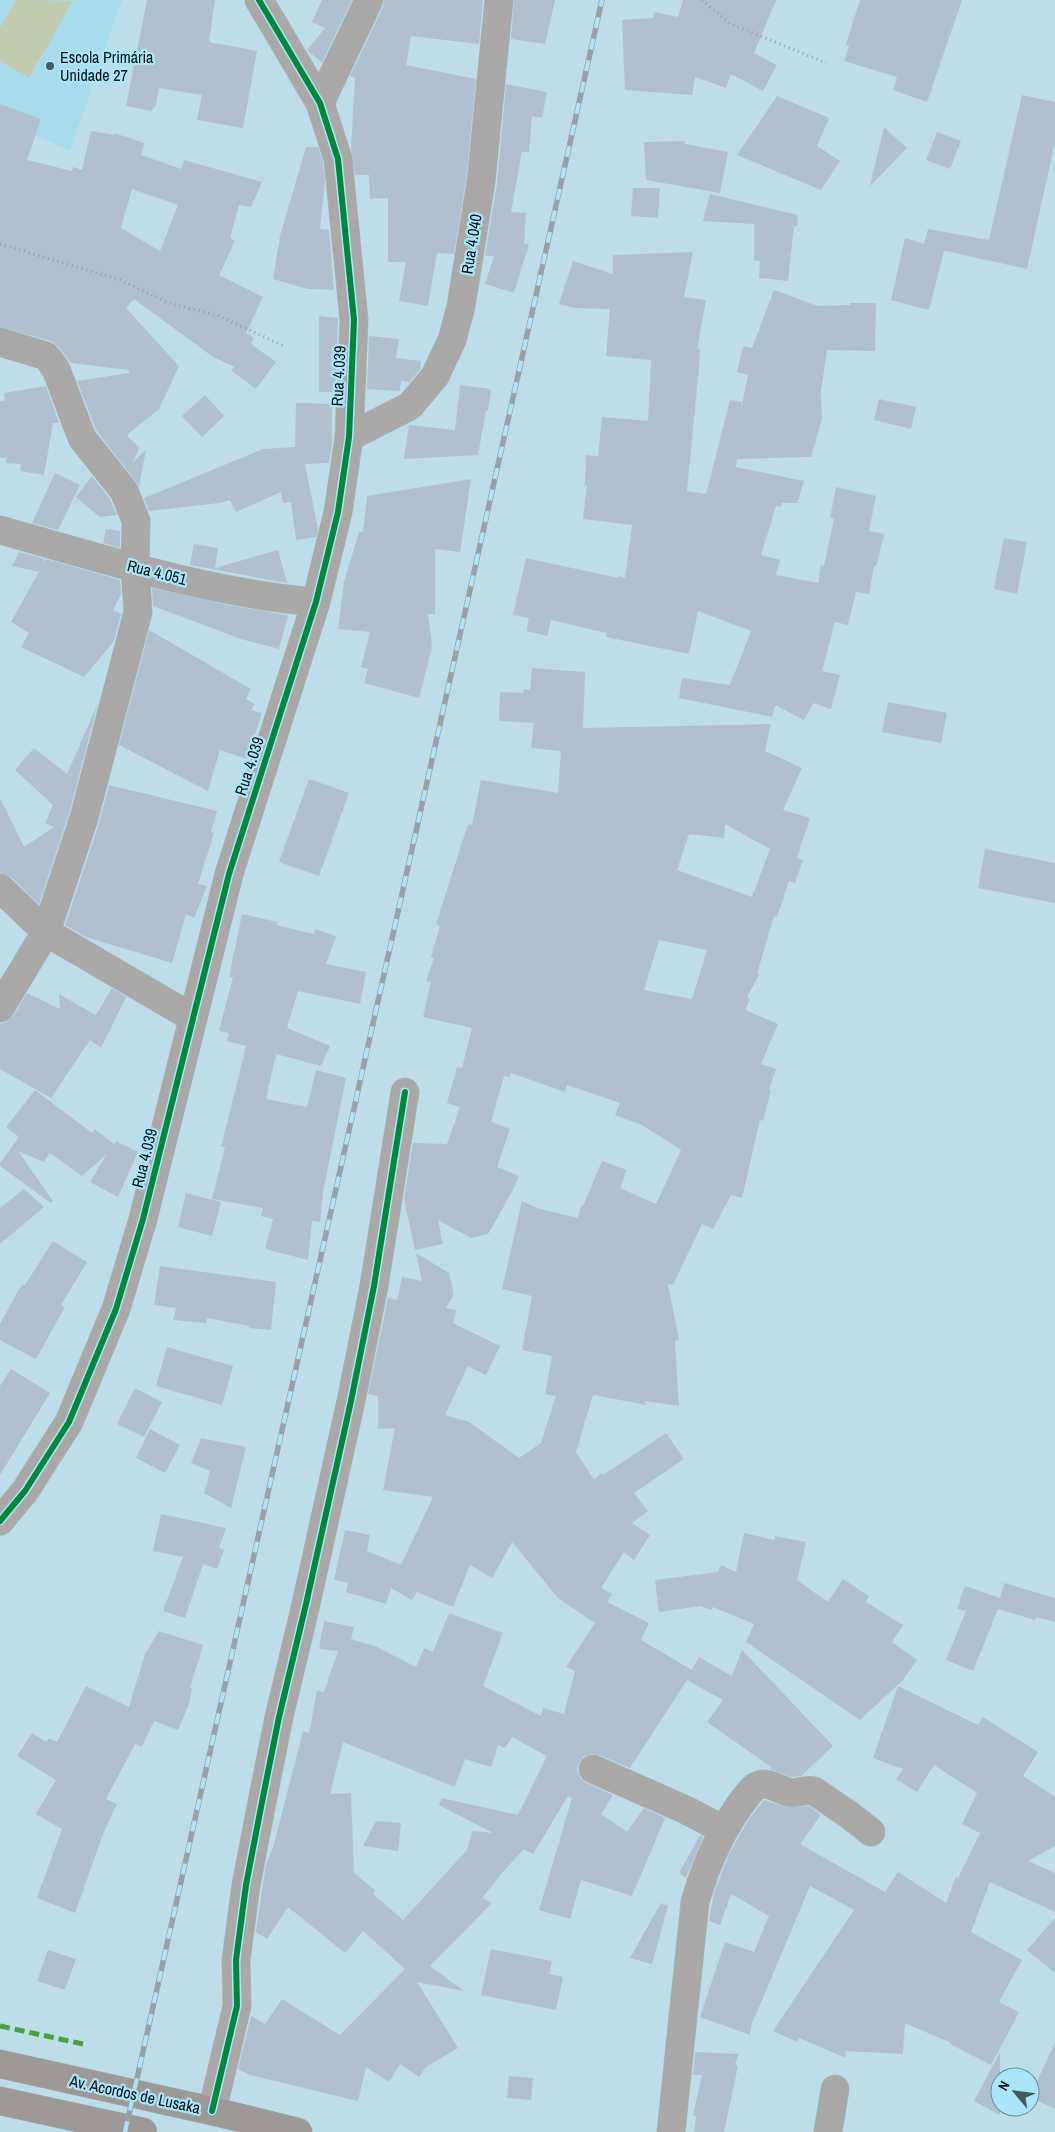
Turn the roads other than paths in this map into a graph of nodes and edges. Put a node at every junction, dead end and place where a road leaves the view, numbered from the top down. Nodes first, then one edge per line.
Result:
1 (259, 0) edge
2 (369, 0) edge
3 (499, 0) edge
4 (320, 103) junction
5 (0, 342) edge
6 (349, 437) junction
7 (0, 530) edge
8 (136, 568) junction
9 (316, 602) junction
10 (0, 888) edge
11 (46, 932) junction
12 (0, 1008) edge
13 (193, 1018) junction
14 (405, 1092) dead end
15 (0, 1521) edge
16 (593, 1769) dead end
17 (724, 1830) junction
18 (871, 1832) dead end
19 (0, 2064) edge
20 (835, 2089) dead end
21 (0, 2101) edge
22 (212, 2111) junction
23 (143, 2132) edge
24 (298, 2132) edge
25 (671, 2132) edge
26 (828, 2132) edge

1 - 4 street, Rua 4.039
2 - 4 street
3 - 6 street, Rua 4.040
4 - 6 street, Rua 4.039
5 - 8 street
6 - 9 street, Rua 4.039
7 - 8 street, Rua 4.051
8 - 9 street, Rua 4.051
8 - 11 street
9 - 13 street, Rua 4.039
10 - 11 street
11 - 12 street
11 - 13 street
13 - 15 street, Rua 4.039
14 - 22 street
16 - 17 street
17 - 18 street
17 - 25 street
19 - 22 main road, Av. Acordos de Lusaka
20 - 26 street
21 - 23 main road
22 - 24 main road, Av. Acordos de Lusaka

